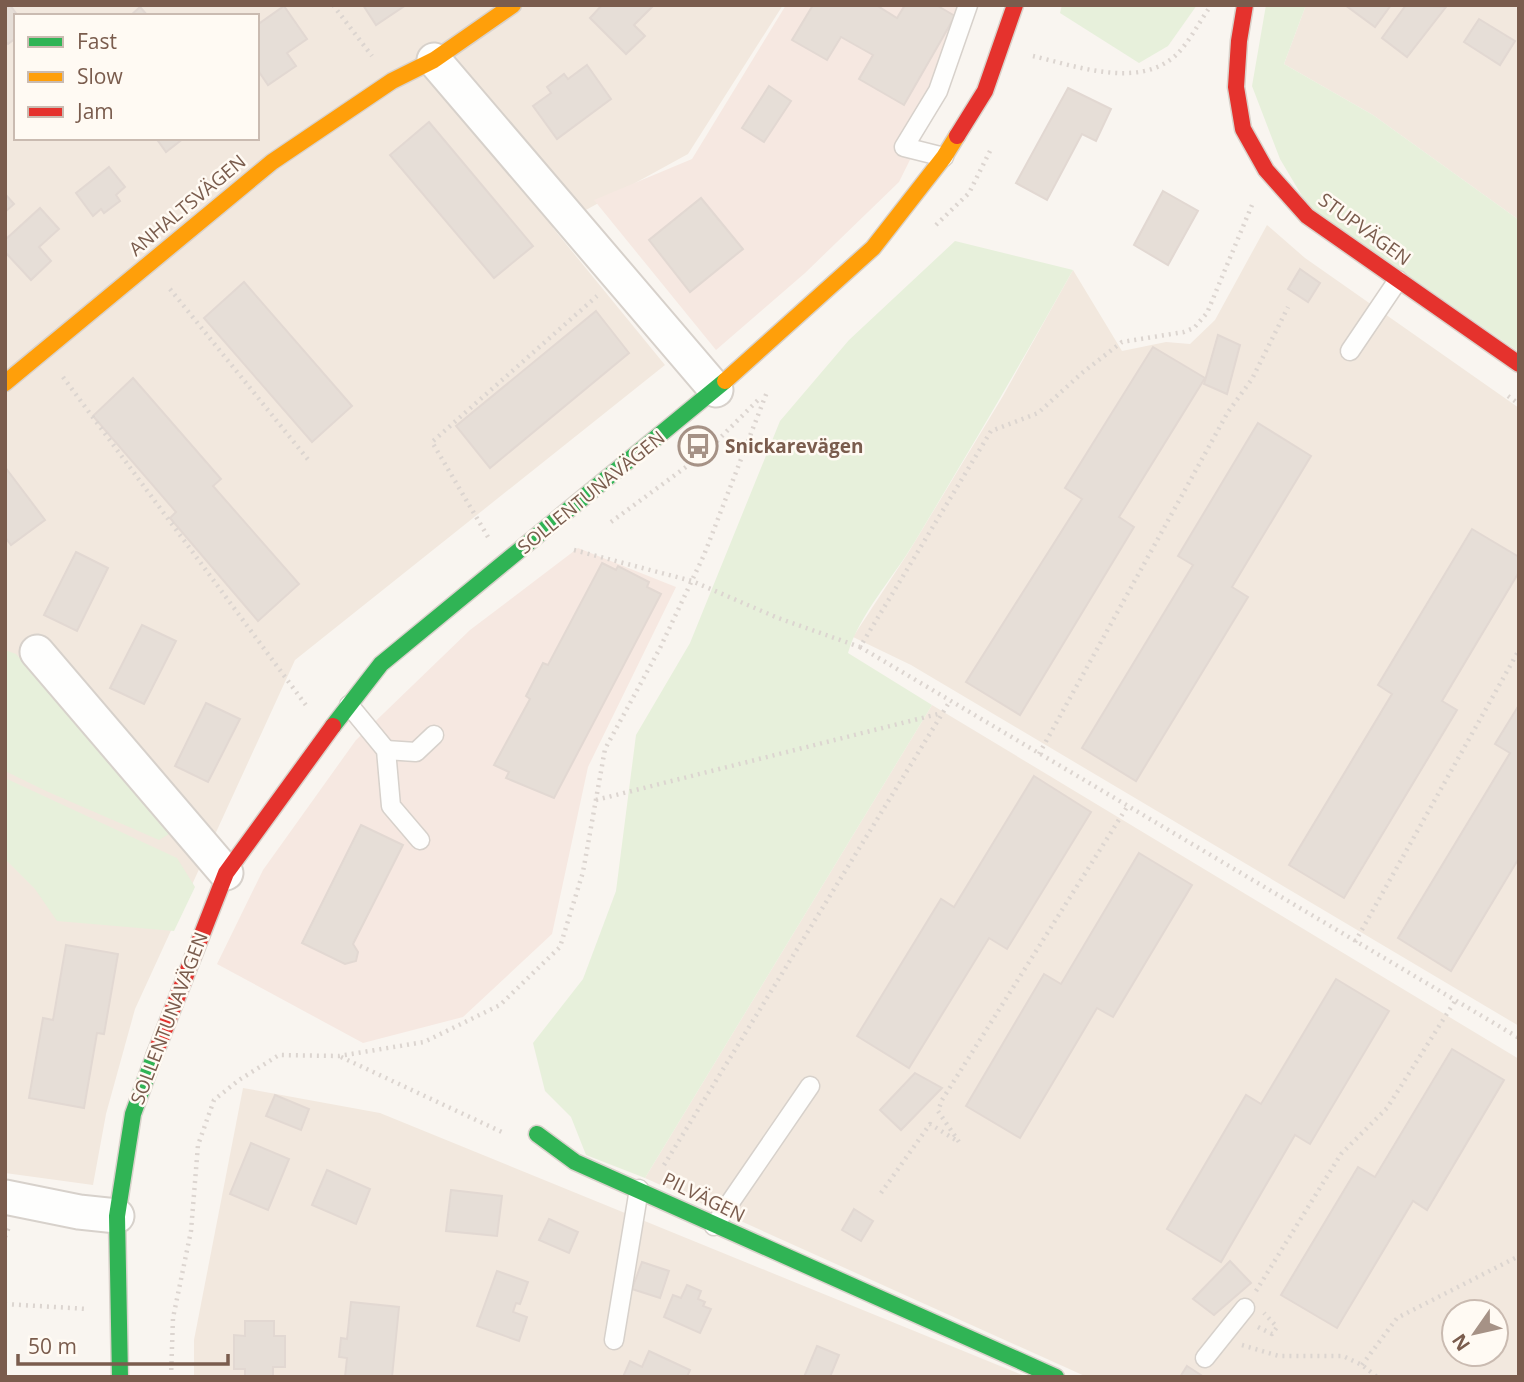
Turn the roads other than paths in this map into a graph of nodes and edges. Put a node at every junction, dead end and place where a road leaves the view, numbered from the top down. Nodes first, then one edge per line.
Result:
1 (513, 5) edge
2 (968, 5) edge
3 (1015, 5) edge
4 (1245, 5) edge
5 (434, 60) junction
6 (944, 157) junction
7 (1398, 280) junction
8 (1350, 351) dead end
9 (1519, 364) edge
10 (5, 383) edge
11 (716, 390) junction
12 (37, 652) dead end
13 (349, 705) junction
14 (434, 735) dead end
15 (386, 750) junction
16 (420, 840) dead end
17 (226, 873) junction
18 (810, 1086) dead end
19 (537, 1134) road end
20 (643, 1191) junction
21 (5, 1197) edge
22 (117, 1216) junction
23 (715, 1226) junction
24 (1248, 1304) road end
25 (614, 1340) dead end
26 (1205, 1358) dead end
27 (120, 1377) edge
28 (1056, 1377) edge

1 - 5 street, ANHALTSVÄGEN
2 - 6 lane
3 - 6 street, SOLLENTUNAVÄGEN
4 - 7 street, STUPVÄGEN
5 - 10 street, ANHALTSVÄGEN
5 - 11 street
6 - 11 street, SOLLENTUNAVÄGEN
7 - 8 lane
7 - 9 street, STUPVÄGEN
11 - 13 street, SOLLENTUNAVÄGEN
12 - 17 street
13 - 15 lane
13 - 17 street, SOLLENTUNAVÄGEN
14 - 15 lane
15 - 16 lane
17 - 22 street, SOLLENTUNAVÄGEN
18 - 23 lane
19 - 20 street, PILVÄGEN
20 - 23 street, PILVÄGEN
20 - 25 lane
21 - 22 street
22 - 27 street, SOLLENTUNAVÄGEN
23 - 28 street, PILVÄGEN
24 - 26 lane

